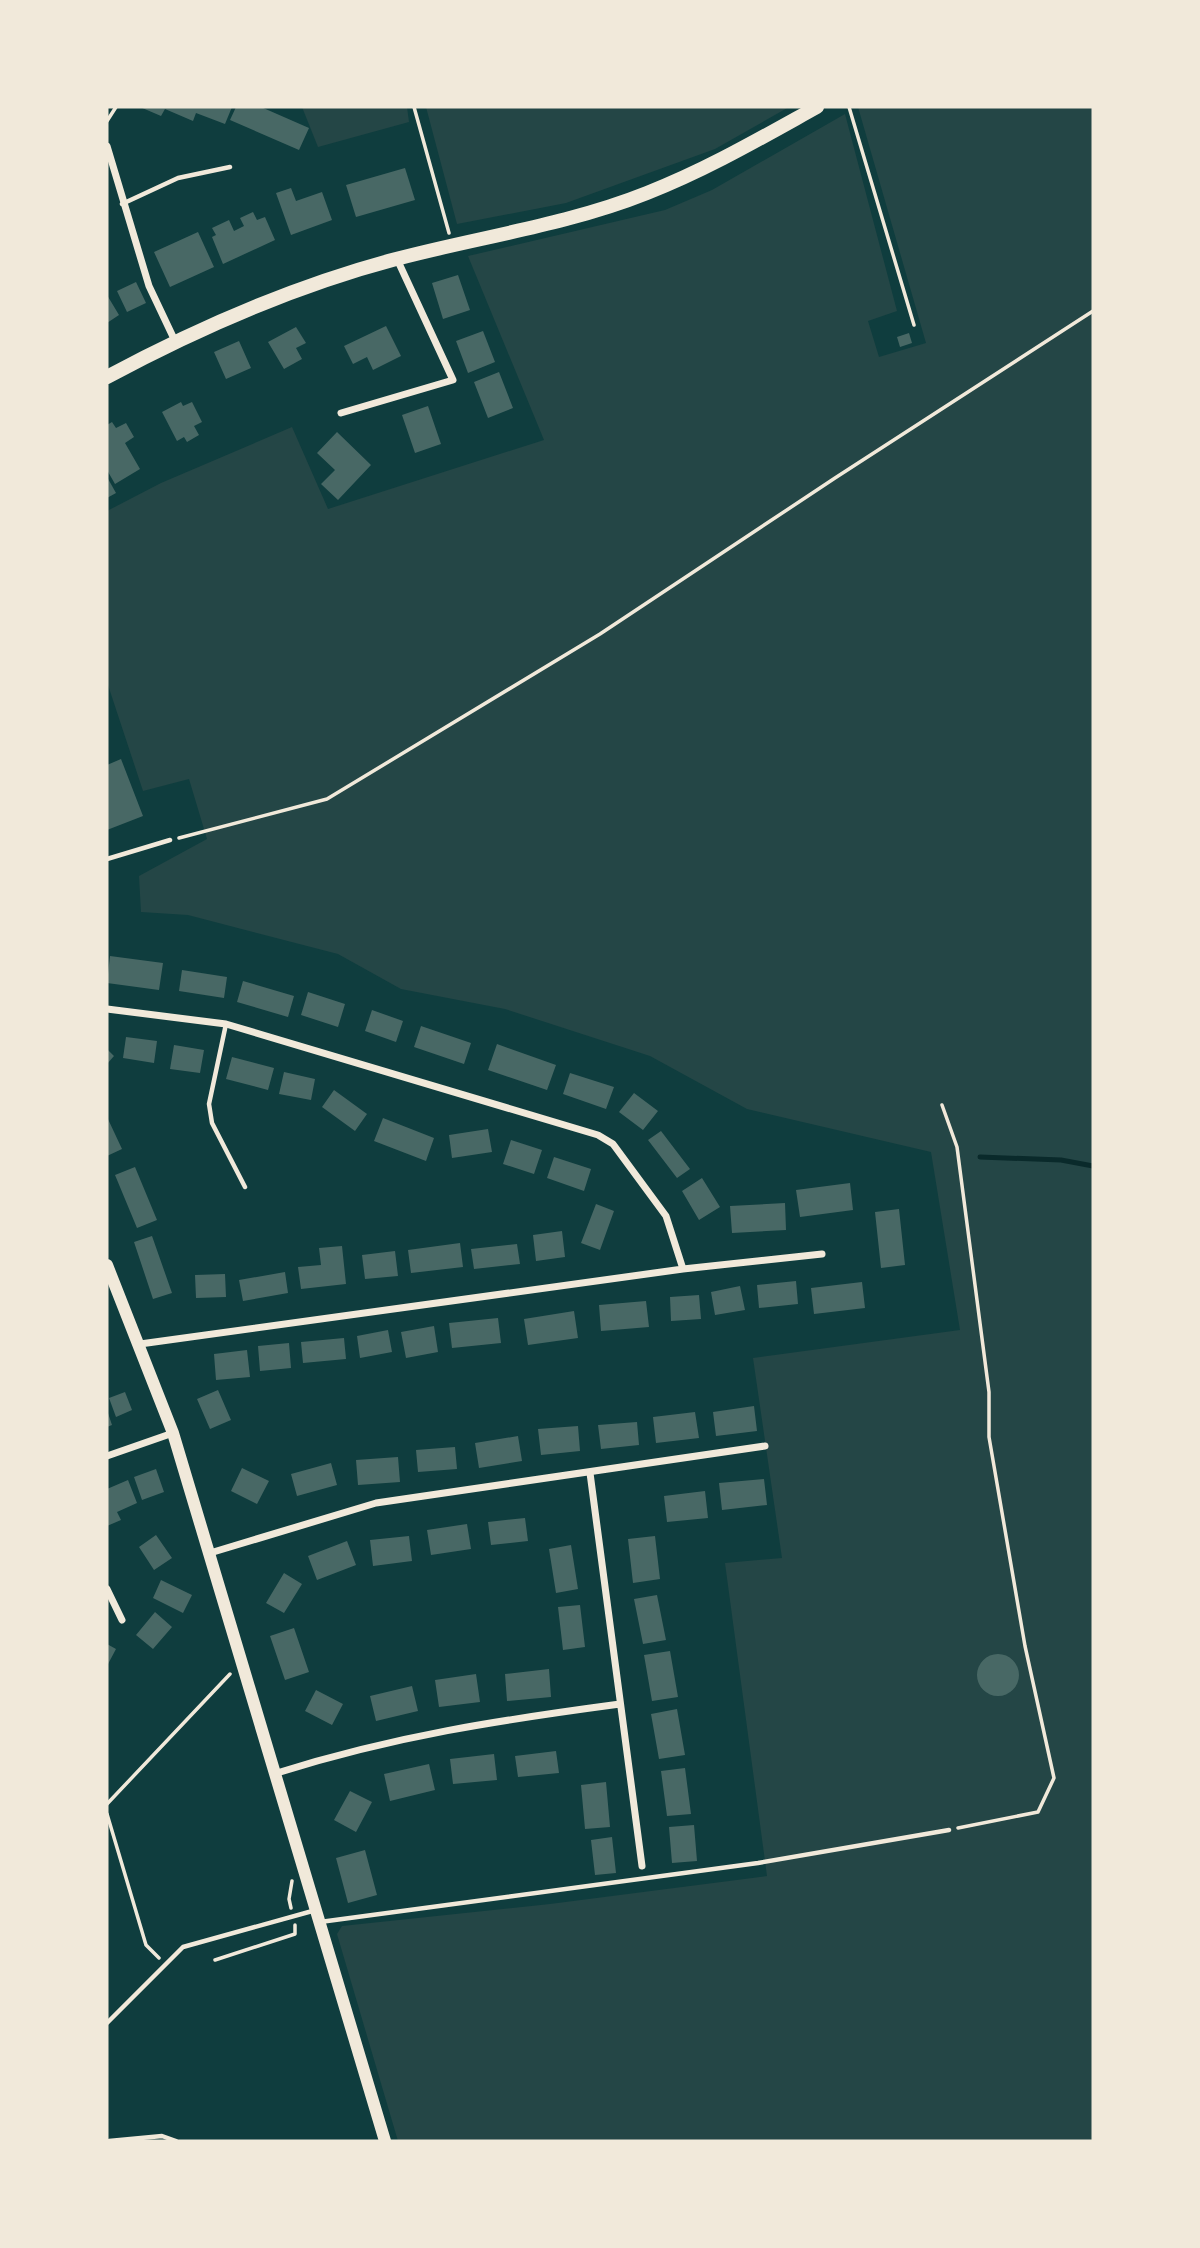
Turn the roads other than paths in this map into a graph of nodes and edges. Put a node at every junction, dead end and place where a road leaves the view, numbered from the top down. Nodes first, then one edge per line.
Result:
1 (817, 107) edge
2 (107, 146) edge
3 (230, 167) dead end
4 (122, 204) junction
5 (397, 259) junction
6 (175, 341) junction
7 (107, 377) edge
8 (341, 413) dead end
9 (170, 840) road end
10 (107, 859) edge
11 (107, 1009) edge
12 (226, 1024) junction
13 (245, 1187) dead end
14 (822, 1254) dead end
15 (107, 1265) edge
16 (683, 1269) junction
17 (140, 1345) junction
18 (173, 1433) junction
19 (765, 1446) dead end
20 (107, 1456) edge
21 (590, 1473) junction
22 (210, 1553) junction
23 (107, 1589) edge
24 (122, 1620) dead end
25 (620, 1704) junction
26 (277, 1773) junction
27 (949, 1830) road end
28 (642, 1866) dead end
29 (318, 1916) junction
30 (107, 2023) edge
31 (109, 2141) edge
32 (176, 2141) edge
33 (385, 2141) edge

1 - 5 main road
2 - 4 street
3 - 4 lane
4 - 6 street
5 - 6 main road
5 - 8 street
6 - 7 main road
9 - 10 lane
11 - 12 street
12 - 13 lane
12 - 16 street
14 - 16 street
15 - 17 main road
16 - 17 street
17 - 18 main road
18 - 20 street
18 - 22 main road
19 - 21 street
21 - 22 street
21 - 25 street
22 - 26 main road
23 - 24 street
25 - 26 street
25 - 28 street
26 - 29 main road
27 - 29 lane
29 - 30 lane
29 - 33 main road
31 - 32 lane

